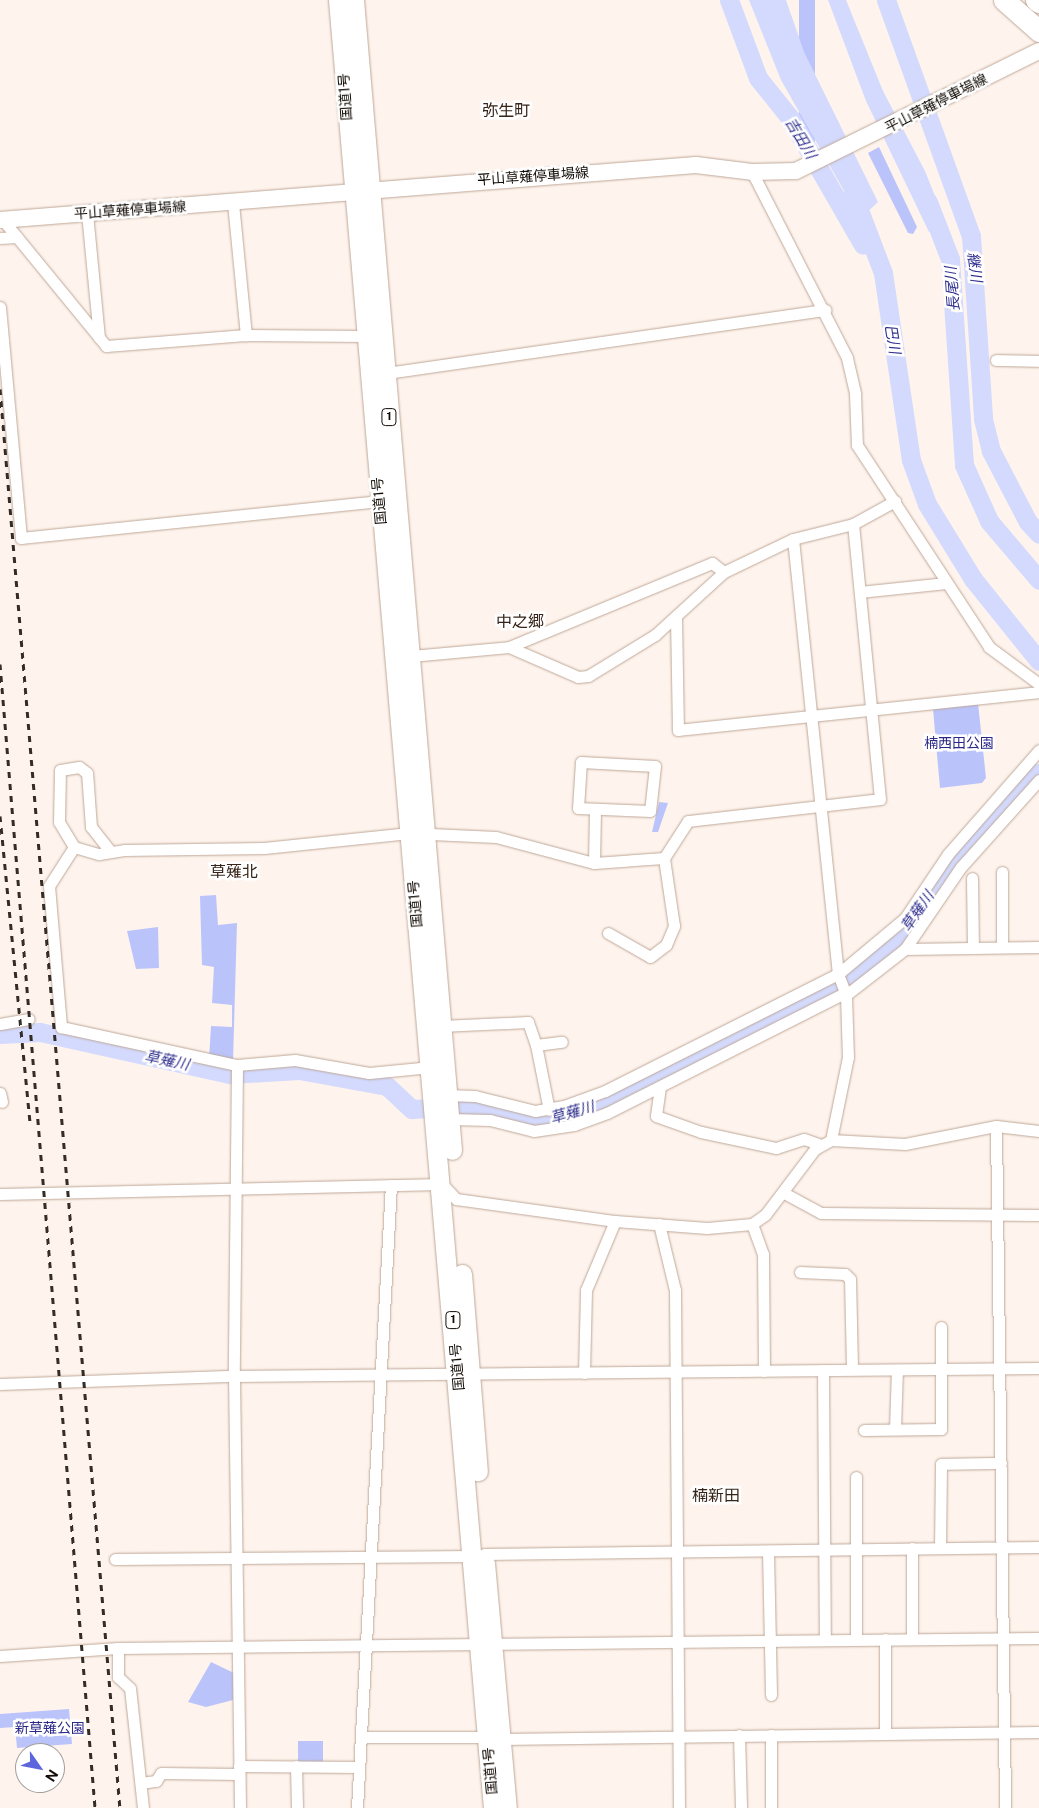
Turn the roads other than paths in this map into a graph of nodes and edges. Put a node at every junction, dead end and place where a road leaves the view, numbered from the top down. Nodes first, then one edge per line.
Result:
1 (338, 0) edge
2 (354, 0) edge
3 (1004, 0) edge
4 (1039, 30) edge
5 (1039, 51) edge
6 (752, 172) junction
7 (360, 189) junction
8 (234, 203) junction
9 (87, 213) junction
10 (1, 220) edge
11 (17, 236) junction
12 (0, 238) edge
13 (0, 307) edge
14 (825, 310) junction
15 (246, 335) junction
16 (365, 336) junction
17 (99, 337) junction
18 (996, 360) dead end
19 (1039, 361) edge
20 (377, 374) junction
21 (380, 501) junction
22 (895, 501) junction
23 (853, 524) junction
24 (793, 540) junction
25 (724, 572) junction
26 (946, 583) junction
27 (860, 592) junction
28 (676, 617) junction
29 (509, 647) junction
30 (411, 656) junction
31 (1039, 684) edge
32 (1039, 692) edge
33 (871, 710) junction
34 (810, 717) junction
35 (1039, 750) edge
36 (1039, 780) edge
37 (820, 805) junction
38 (595, 809) junction
39 (417, 834) junction
40 (74, 847) junction
41 (110, 851) junction
42 (664, 858) junction
43 (594, 863) junction
44 (1002, 872) dead end
45 (972, 878) dead end
46 (608, 933) dead end
47 (1039, 946) edge
48 (1002, 947) junction
49 (905, 948) junction
50 (973, 948) junction
51 (838, 974) junction
52 (846, 994) junction
53 (29, 1019) dead end
54 (0, 1024) edge
55 (441, 1026) junction
56 (562, 1042) dead end
57 (536, 1045) junction
58 (693, 1048) junction
59 (236, 1066) junction
60 (702, 1066) junction
61 (431, 1067) junction
62 (660, 1087) junction
63 (447, 1095) junction
64 (549, 1110) junction
65 (449, 1119) junction
66 (996, 1126) junction
67 (1039, 1131) edge
68 (826, 1143) junction
69 (442, 1184) junction
70 (391, 1185) junction
71 (233, 1189) junction
72 (784, 1193) junction
73 (0, 1194) edge
74 (456, 1199) junction
75 (1039, 1215) edge
76 (998, 1216) junction
77 (615, 1221) junction
78 (659, 1224) junction
79 (752, 1224) junction
80 (800, 1272) dead end
81 (941, 1327) dead end
82 (1039, 1368) edge
83 (852, 1369) junction
84 (942, 1369) junction
85 (999, 1369) junction
86 (764, 1370) junction
87 (822, 1370) junction
88 (896, 1370) junction
89 (676, 1371) junction
90 (584, 1373) junction
91 (464, 1374) junction
92 (381, 1375) junction
93 (234, 1376) junction
94 (0, 1384) edge
95 (895, 1429) junction
96 (864, 1430) dead end
97 (1001, 1463) junction
98 (856, 1477) dead end
99 (1003, 1547) junction
100 (1039, 1547) edge
101 (912, 1548) junction
102 (940, 1548) junction
103 (856, 1549) junction
104 (825, 1550) junction
105 (768, 1551) junction
106 (677, 1552) junction
107 (478, 1555) junction
108 (372, 1556) junction
109 (236, 1558) junction
110 (115, 1559) dead end
111 (1002, 1637) junction
112 (912, 1638) junction
113 (1039, 1638) edge
114 (885, 1639) junction
115 (678, 1640) junction
116 (825, 1640) junction
117 (856, 1640) junction
118 (770, 1641) junction
119 (485, 1643) junction
120 (366, 1646) junction
121 (237, 1647) junction
122 (118, 1648) junction
123 (0, 1656) edge
124 (771, 1696) dead end
125 (1004, 1732) junction
126 (1039, 1732) edge
127 (885, 1733) junction
128 (678, 1735) junction
129 (739, 1735) junction
130 (771, 1735) junction
131 (361, 1737) junction
132 (494, 1738) junction
133 (296, 1766) junction
134 (359, 1766) junction
135 (239, 1770) junction
136 (140, 1783) junction
137 (143, 1808) edge
138 (240, 1808) edge
139 (297, 1808) edge
140 (357, 1808) edge
141 (493, 1808) edge
142 (507, 1808) edge
143 (679, 1808) edge
144 (741, 1808) edge
145 (771, 1808) edge
146 (1005, 1808) edge

1 - 7 highway, 国道1号 / 1
2 - 7 highway, 国道1号 / 1
3 - 4 highway
5 - 6 main road, 平山草薙停車場線
6 - 7 main road, 平山草薙停車場線
6 - 14 street
7 - 8 main road, 平山草薙停車場線
7 - 16 highway, 国道1号 / 1
7 - 20 highway, 国道1号 / 1
8 - 9 main road, 平山草薙停車場線
8 - 15 street
9 - 10 main road, 平山草薙停車場線
9 - 17 street
10 - 11 street
11 - 12 street
11 - 17 street
13 - 21 street
14 - 20 street
14 - 22 street
15 - 16 street
15 - 17 street
16 - 20 highway, 国道1号 / 1
18 - 19 street
20 - 21 highway, 国道1号 / 1
20 - 30 highway, 国道1号 / 1
21 - 39 highway, 国道1号 / 1
22 - 23 street
22 - 26 street
23 - 24 street
23 - 27 street
24 - 25 street
24 - 34 street
25 - 28 street
25 - 29 street
26 - 27 street
26 - 31 street
27 - 33 street
28 - 29 street
28 - 34 street
29 - 30 street
30 - 39 highway, 国道1号 / 1
32 - 33 street
33 - 34 street
33 - 37 street
34 - 37 street
35 - 51 street
36 - 49 street
37 - 42 street
37 - 51 street
38 - 38 street
38 - 43 street
39 - 41 street
39 - 43 street
39 - 55 highway, 国道1号 / 1
39 - 61 highway, 国道1号 / 1
40 - 41 street
40 - 41 street
40 - 59 street
42 - 43 street
42 - 46 street
44 - 48 street
45 - 50 street
47 - 48 street
48 - 50 street
49 - 50 street
49 - 52 street
51 - 52 street
51 - 58 street
52 - 60 street
52 - 68 street
53 - 54 street
55 - 57 street
55 - 63 highway, 国道1号 / 1
56 - 57 street
57 - 64 street
58 - 60 street
58 - 64 street
59 - 61 street
59 - 71 street
60 - 62 street
61 - 69 highway, 国道1号 / 1
62 - 65 street
62 - 68 street
63 - 64 street
63 - 65 highway, 国道1号 / 1
65 - 74 highway, 国道1号 / 1
66 - 67 street
66 - 68 street
66 - 76 street
68 - 72 street
69 - 70 street
69 - 74 street
69 - 91 highway, 国道1号 / 1
70 - 71 street
70 - 92 street
71 - 73 street
71 - 93 street
72 - 76 street
72 - 79 street
74 - 77 street
74 - 91 highway, 国道1号 / 1
75 - 76 street
76 - 85 street
77 - 78 street
77 - 90 street
78 - 79 street
78 - 89 street
79 - 86 street
80 - 83 street
81 - 84 street
82 - 85 street
83 - 87 street
83 - 88 street
84 - 85 street
84 - 88 street
84 - 95 street
85 - 97 street
86 - 87 street
86 - 89 street
87 - 104 street
88 - 95 street
89 - 90 street
89 - 106 street
90 - 91 street
91 - 92 street
91 - 107 highway, 国道1号 / 1
92 - 93 street
92 - 108 street
93 - 94 street
93 - 109 street
95 - 96 street
97 - 99 street
97 - 102 street
98 - 103 street
99 - 100 street
99 - 102 street
99 - 111 street
101 - 102 street
101 - 103 street
101 - 112 street
103 - 104 street
103 - 117 street
104 - 105 street
104 - 116 street
105 - 106 street
105 - 118 street
106 - 107 street
106 - 115 street
107 - 108 street
107 - 119 highway, 国道1号 / 1
108 - 109 street
108 - 120 street
109 - 110 street
109 - 121 street
111 - 112 street
111 - 113 street
111 - 125 street
112 - 114 street
114 - 117 street
114 - 127 street
115 - 118 street
115 - 119 street
115 - 128 street
116 - 117 street
116 - 118 street
118 - 124 street
119 - 120 street
119 - 132 highway, 国道1号 / 1
120 - 121 street
120 - 131 street
121 - 122 street
121 - 135 street
122 - 123 street
122 - 136 street
125 - 126 street
125 - 127 street
125 - 146 street
127 - 130 street
128 - 129 street
128 - 132 street
128 - 143 street
129 - 130 street
129 - 144 street
130 - 145 street
131 - 132 street
131 - 134 street
132 - 141 highway, 国道1号 / 1
132 - 142 highway, 国道1号 / 1
133 - 134 street
133 - 135 street
133 - 139 street
134 - 140 street
135 - 136 street
135 - 138 street
136 - 137 street

